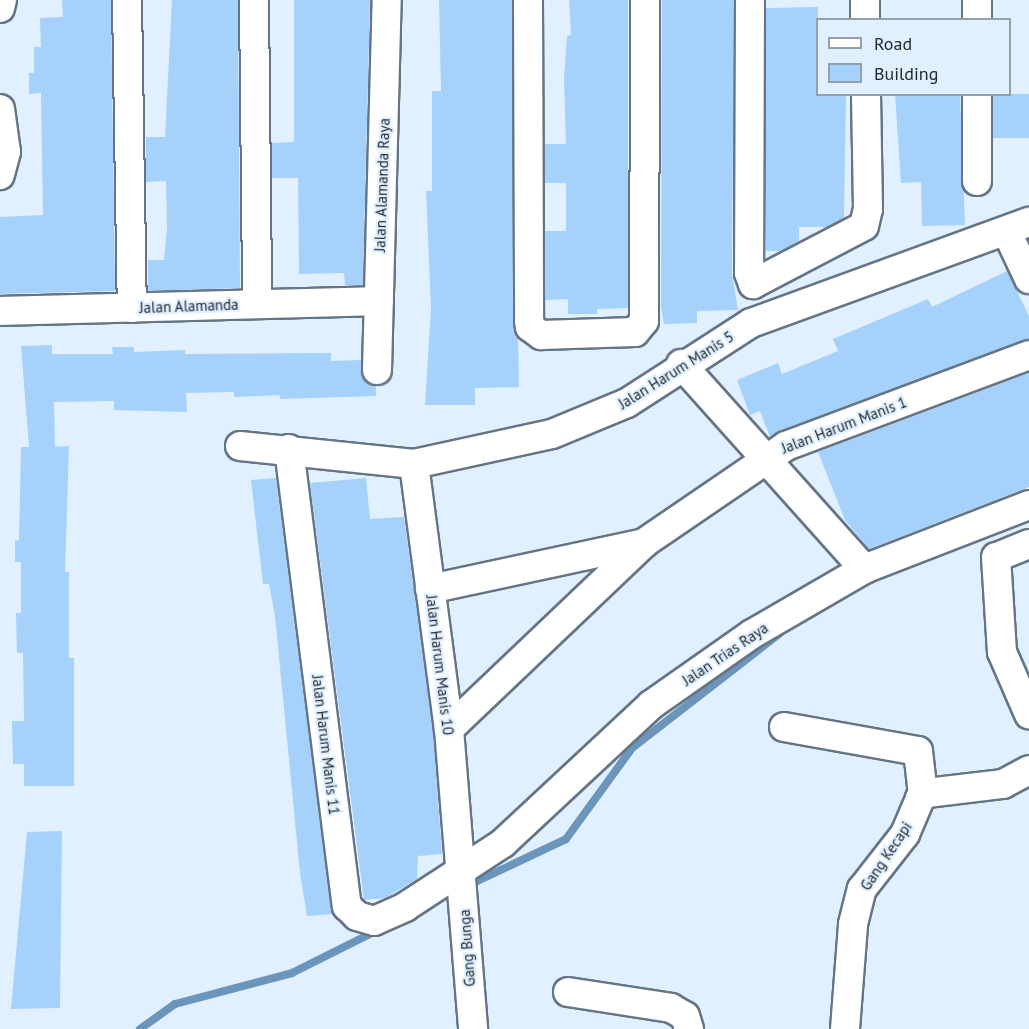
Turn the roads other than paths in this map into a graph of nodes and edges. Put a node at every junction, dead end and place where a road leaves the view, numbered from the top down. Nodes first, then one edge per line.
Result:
1 (2, 0) edge
2 (127, 0) edge
3 (254, 0) edge
4 (387, 0) edge
5 (528, 0) edge
6 (645, 0) edge
7 (750, 0) edge
8 (865, 0) edge
9 (977, 0) edge
10 (0, 8) edge
11 (865, 18) edge
12 (977, 18) edge
13 (866, 96) edge
14 (977, 96) edge
15 (0, 109) edge
16 (0, 175) edge
17 (977, 181) dead end
18 (1018, 227) edge
19 (1029, 279) edge
20 (379, 301) junction
21 (257, 304) junction
22 (132, 308) junction
23 (0, 311) edge
24 (1029, 355) edge
25 (681, 364) junction
26 (377, 370) dead end
27 (240, 446) dead end
28 (289, 449) junction
29 (767, 457) junction
30 (414, 464) junction
31 (1029, 505) edge
32 (644, 543) junction
33 (1029, 544) edge
34 (864, 569) junction
35 (430, 589) junction
36 (1025, 696) edge
37 (784, 727) dead end
38 (449, 729) junction
39 (1029, 770) edge
40 (923, 795) junction
41 (461, 866) junction
42 (568, 992) dead end
43 (473, 1029) edge
44 (689, 1029) edge
45 (845, 1029) edge

1 - 10 street
2 - 22 street
3 - 21 street
4 - 20 street, Jalan Alamanda Raya
5 - 6 street
7 - 13 street
8 - 11 street
9 - 12 street
14 - 17 street
15 - 16 street
18 - 19 street
18 - 25 street, Jalan Harum Manis 5
20 - 21 street, Jalan Alamanda
20 - 26 street, Jalan Alamanda Raya
21 - 22 street, Jalan Alamanda
22 - 23 street, Jalan Alamanda
24 - 29 street, Jalan Harum Manis 1
25 - 29 street
25 - 30 street, Jalan Harum Manis 5
27 - 28 street, Jalan Harum Manis 5
28 - 30 street, Jalan Harum Manis 5
28 - 41 street, Jalan Harum Manis 11
29 - 32 street, Jalan Harum Manis 1
29 - 34 street
30 - 35 street, Jalan Harum Manis 10
31 - 34 street, Jalan Trias Raya
32 - 35 street, Jalan Harum Manis 1
32 - 38 street, Jalan Harum Manis 1
33 - 36 street
34 - 41 street, Jalan Trias Raya
35 - 38 street, Jalan Harum Manis 10
37 - 40 street
38 - 41 street, Jalan Harum Manis 10
39 - 40 street
40 - 45 street, Gang Kecapi
41 - 43 street, Gang Bunga
42 - 44 street

